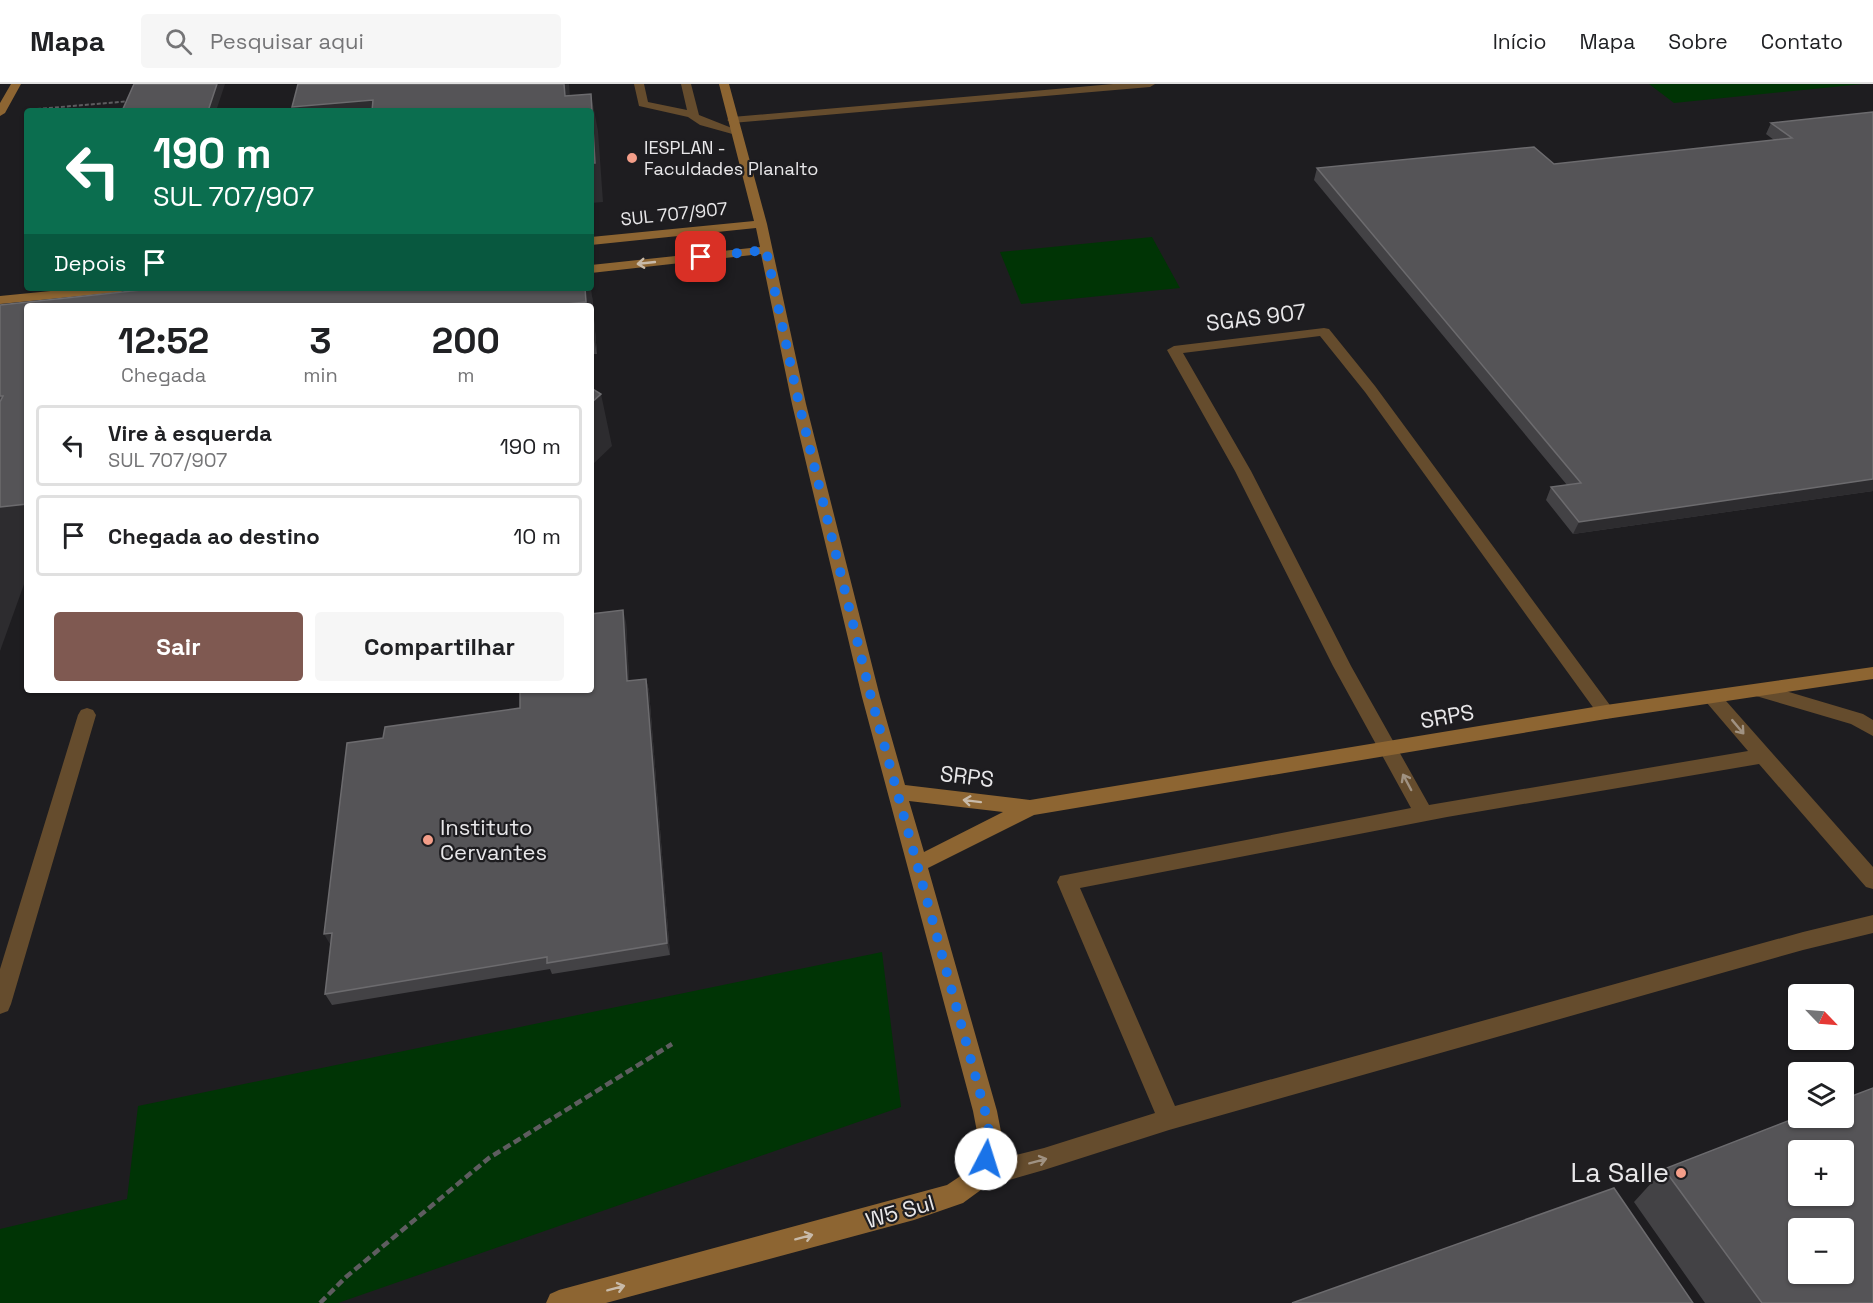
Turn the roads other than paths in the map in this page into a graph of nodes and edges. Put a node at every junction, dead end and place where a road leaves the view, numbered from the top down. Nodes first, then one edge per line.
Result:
1 (16, 84) edge
2 (639, 84) edge
3 (686, 84) edge
4 (724, 84) edge
5 (1150, 84) edge
6 (1045, 88) edge
7 (0, 112) edge
8 (693, 114) junction
9 (734, 126) junction
10 (760, 224) junction
11 (594, 241) edge
12 (766, 250) junction
13 (594, 269) edge
14 (91, 291) edge
15 (0, 300) edge
16 (1873, 672) edge
17 (1762, 690) junction
18 (1713, 698) junction
19 (1606, 712) junction
20 (87, 715) dead end
21 (1873, 729) edge
22 (1390, 750) junction
23 (1762, 756) junction
24 (898, 792) junction
25 (1030, 808) junction
26 (1424, 814) junction
27 (917, 864) junction
28 (1873, 881) edge
29 (1873, 924) edge
30 (0, 1004) edge
31 (1168, 1119) junction
32 (981, 1176) junction
33 (559, 1303) edge

1 - 7 main road
2 - 8 lane
3 - 8 lane
4 - 9 main road
5 - 6 lane
6 - 9 lane
8 - 9 lane
9 - 10 main road
10 - 11 main road, SUL 707/907
10 - 12 main road
12 -> 13 main road
12 - 24 main road
14 - 15 main road
16 - 17 main road, SRPS
17 - 18 main road, SRPS
17 - 21 lane
18 - 19 main road, SRPS
18 -> 23 lane
19 - 22 main road, SRPS
19 - 22 lane, SGAS 907
20 - 30 lane
22 - 25 main road, SRPS
26 -> 22 lane
23 - 26 lane
23 - 28 lane
25 -> 24 main road, SRPS
24 - 27 main road
25 - 27 main road, SRPS
26 - 31 lane
27 - 32 main road
29 - 31 lane
32 -> 31 lane
33 -> 32 main road, W5 Sul

